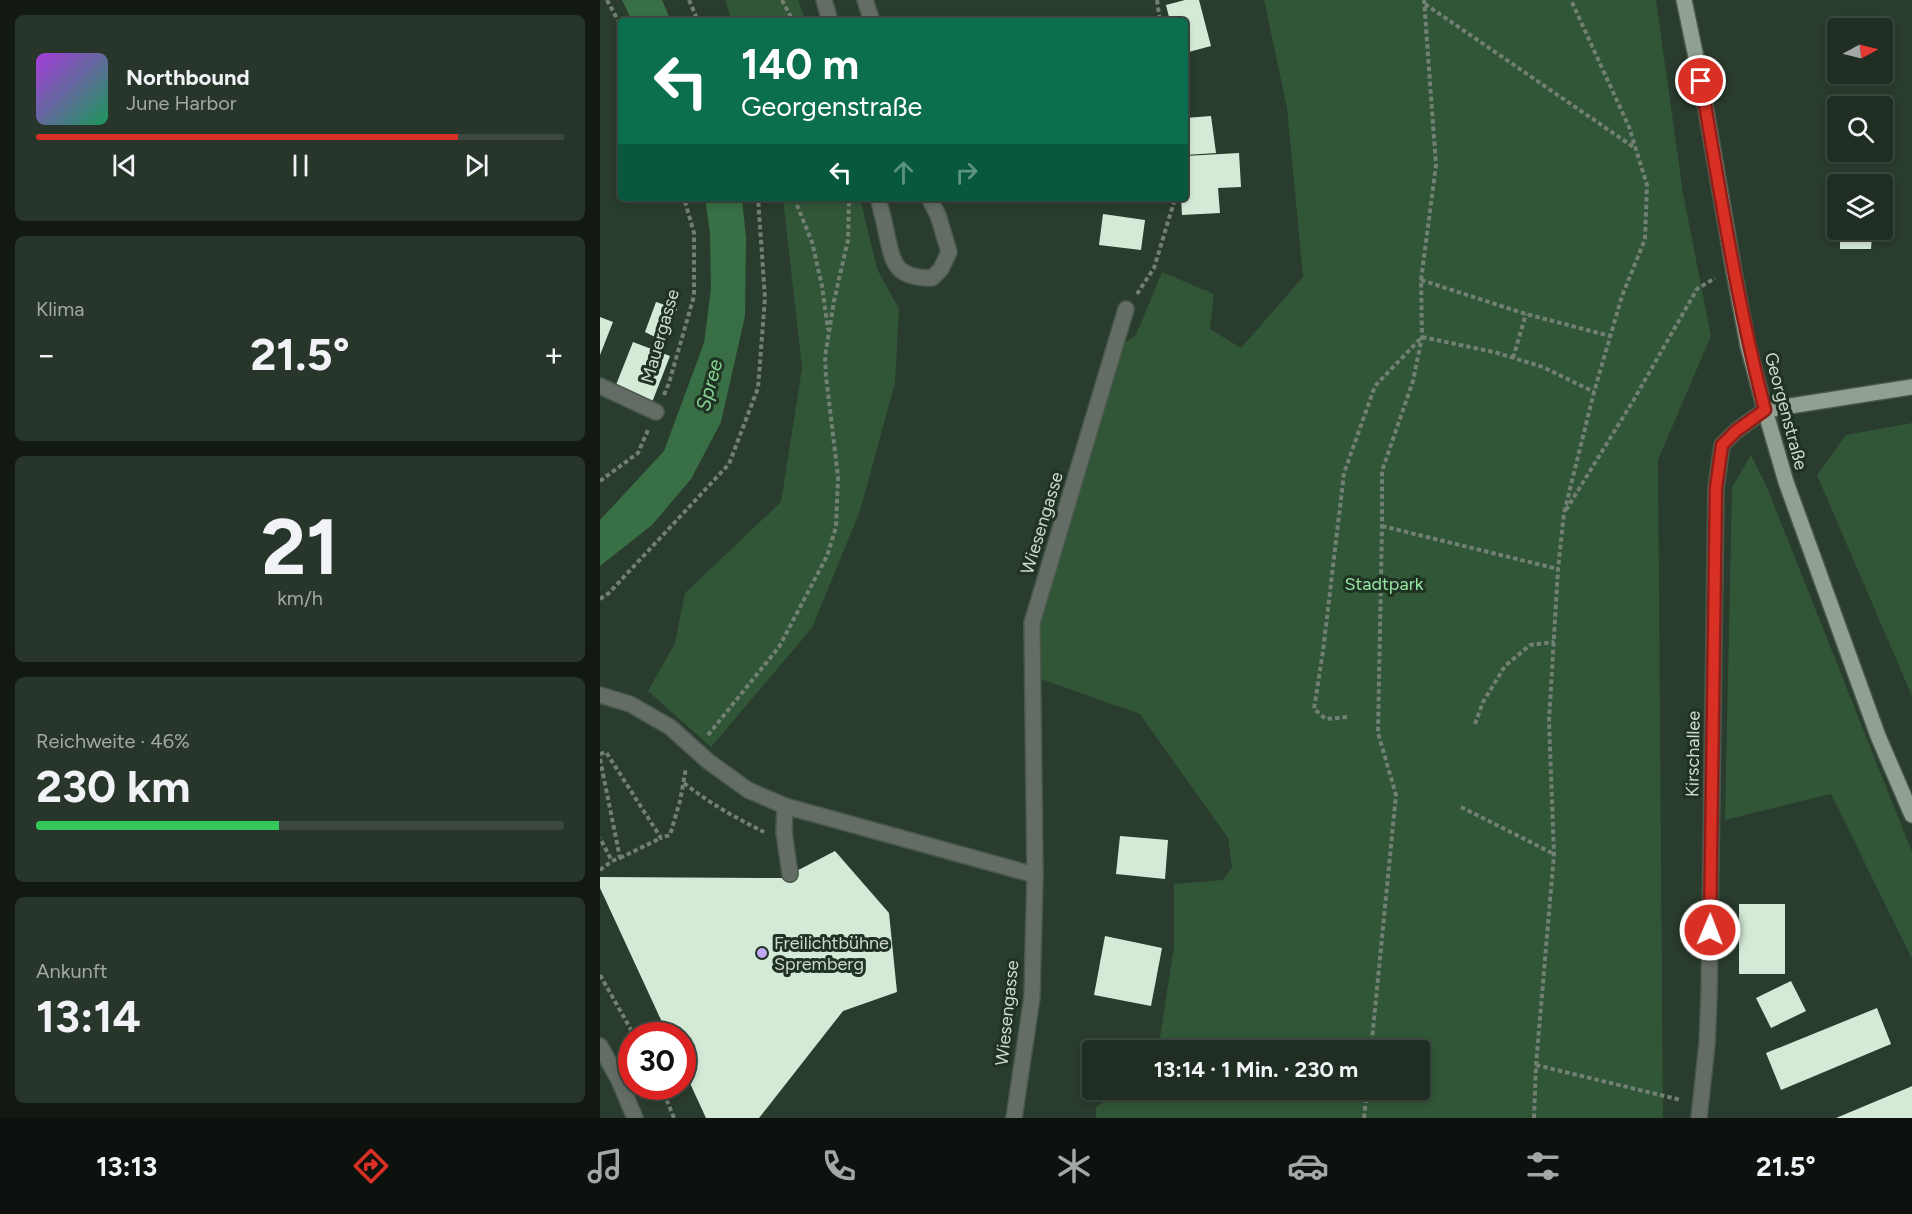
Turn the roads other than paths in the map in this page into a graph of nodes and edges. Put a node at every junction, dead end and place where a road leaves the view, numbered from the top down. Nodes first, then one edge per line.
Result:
1 (824, 0) edge
2 (866, 0) edge
3 (1684, 0) edge
4 (829, 18) edge
5 (871, 18) edge
6 (879, 201) edge
7 (930, 201) edge
8 (1126, 309) road end
9 (600, 386) edge
10 (1912, 387) edge
11 (1765, 410) junction
12 (656, 412) road end
13 (600, 695) edge
14 (785, 806) junction
15 (1912, 815) edge
16 (790, 874) dead end
17 (1035, 875) junction
18 (600, 1046) edge
19 (1700, 1112) edge
20 (635, 1118) edge
21 (1014, 1118) edge

1 - 4 street
2 - 5 street
3 - 11 main road, Georgenstraße
6 - 7 street
8 - 17 street, Wiesengasse
9 - 12 street, Mauergasse
10 - 11 main road
11 - 15 main road, Georgenstraße
11 - 19 street, Kirschallee
13 - 14 street
14 - 16 street
14 - 17 street
17 - 21 street, Wiesengasse
18 - 20 street

